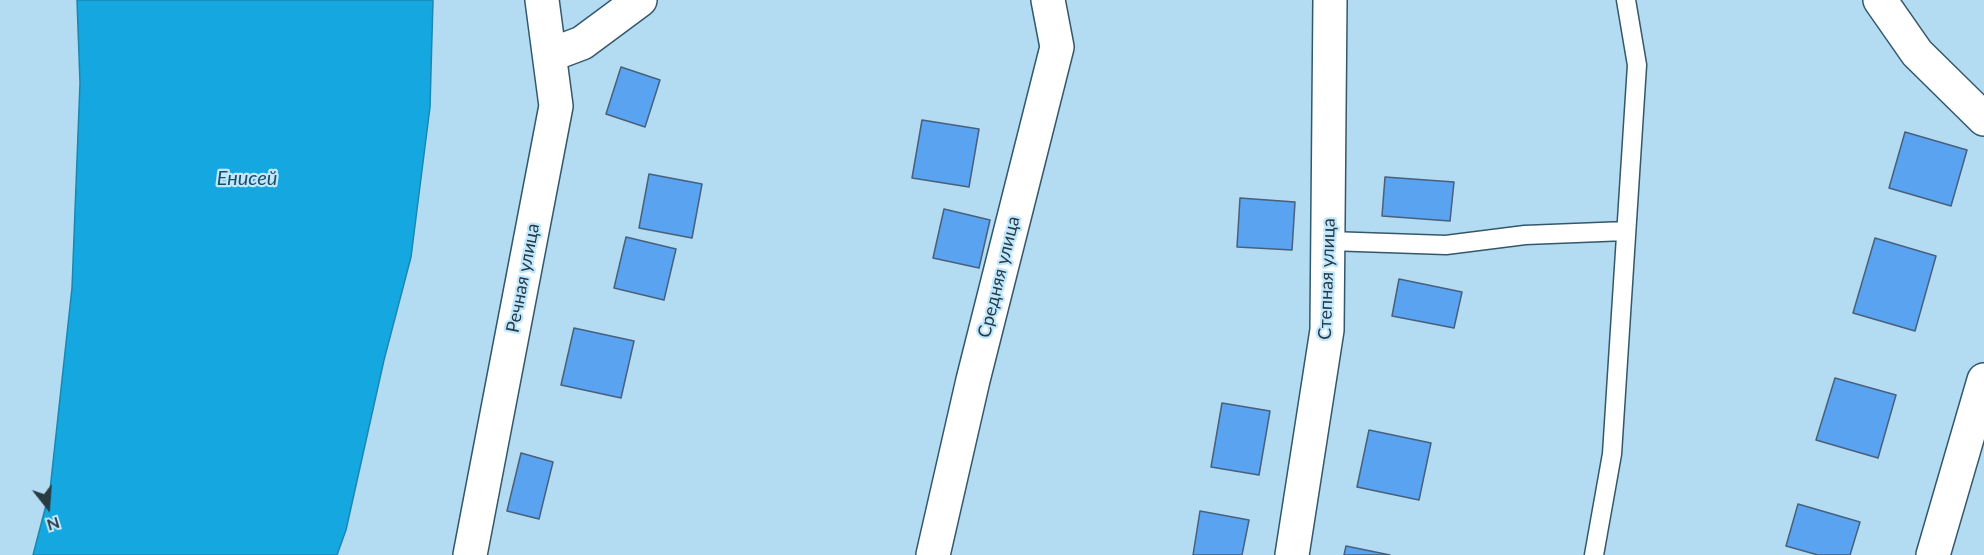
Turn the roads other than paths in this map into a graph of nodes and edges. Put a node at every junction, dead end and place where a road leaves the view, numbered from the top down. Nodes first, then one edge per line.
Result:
1 (542, 0) edge
2 (640, 0) edge
3 (1047, 0) edge
4 (1330, 0) edge
5 (1626, 0) edge
6 (1880, 0) edge
7 (549, 55) junction
8 (1984, 118) edge
9 (1626, 231) junction
10 (1329, 241) junction
11 (1984, 380) edge
12 (470, 555) edge
13 (933, 555) edge
14 (1292, 555) edge
15 (1594, 555) edge
16 (1933, 555) edge

1 - 7 street, Речная улица
2 - 7 street
3 - 13 street, Средняя улица
4 - 10 street, Степная улица
5 - 9 lane
6 - 8 street
7 - 12 street, Речная улица
9 - 10 lane
9 - 15 lane
10 - 14 street, Степная улица
11 - 16 street

